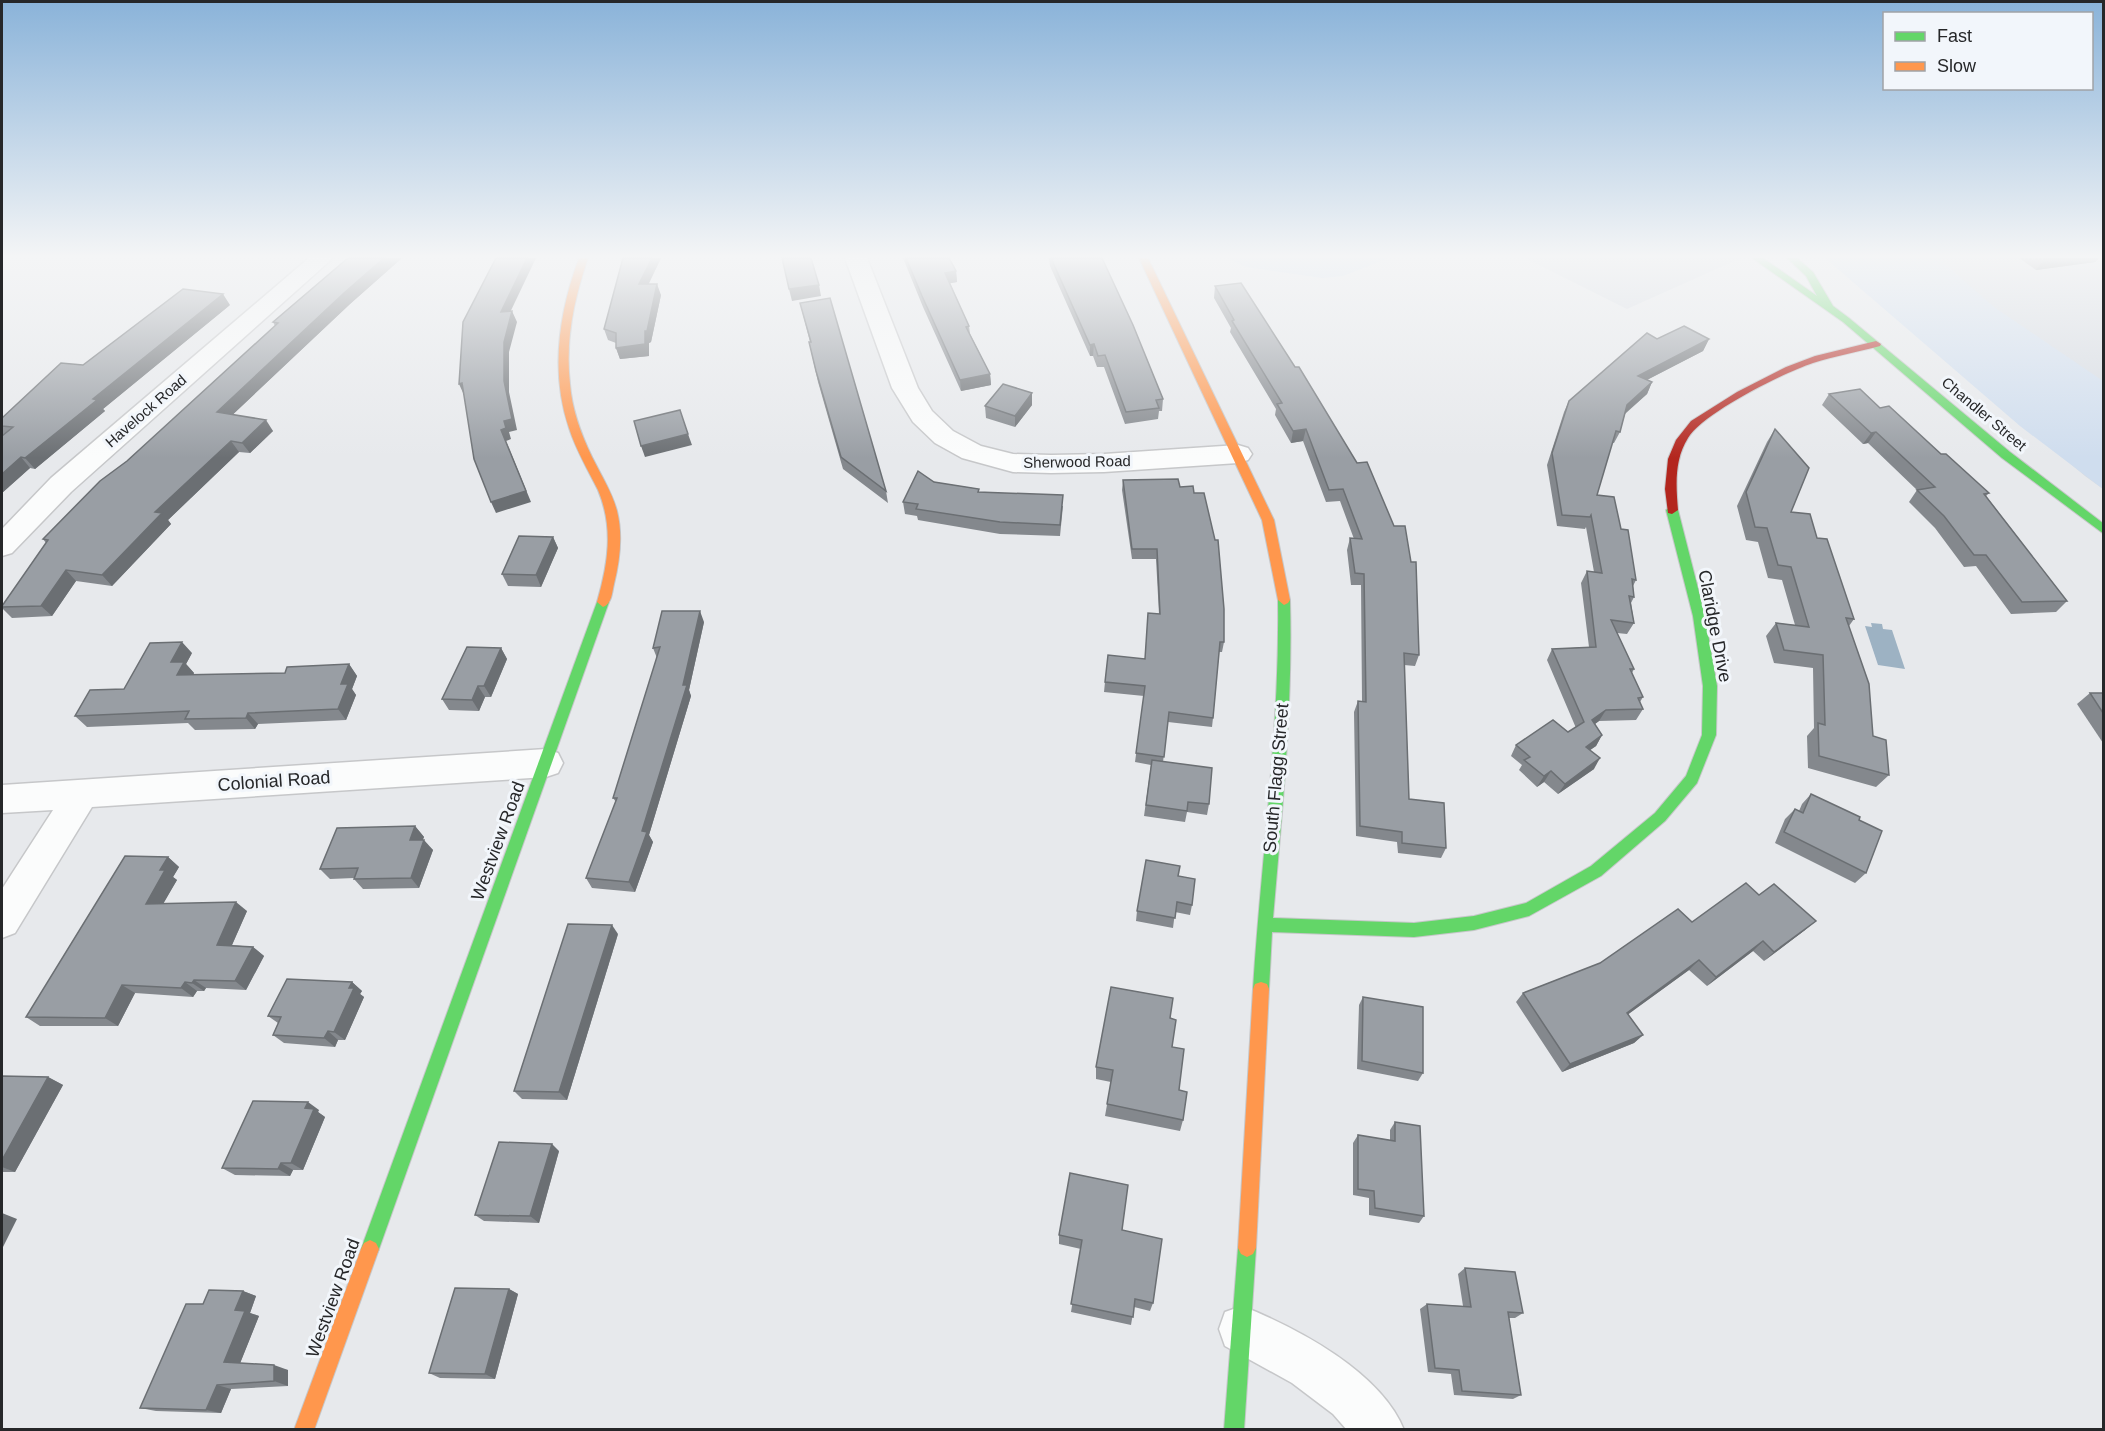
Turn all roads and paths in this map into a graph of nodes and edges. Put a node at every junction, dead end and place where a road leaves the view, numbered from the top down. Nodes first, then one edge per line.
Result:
1 (245, 325) edge
2 (564, 325) edge
3 (881, 325) edge
4 (1175, 325) edge
5 (1852, 325) edge
6 (1876, 344) junction
7 (1238, 454) junction
8 (2103, 530) edge
9 (2, 546) edge
10 (546, 763) junction
11 (82, 794) junction
12 (2, 799) edge
13 (2, 921) edge
14 (1264, 925) junction
15 (1242, 1329) junction
16 (304, 1430) edge
17 (1234, 1430) edge
18 (1380, 1430) edge

1 - 9 street, Havelock Road
2 - 10 street, Westview Road
3 - 7 street, Sherwood Road
4 - 7 street, South Flagg Street
5 - 6 street, Chandler Street
6 - 8 street, Chandler Street
6 - 14 street, Claridge Drive
7 - 14 street, South Flagg Street
10 - 11 street, Colonial Road
10 - 16 street, Westview Road
11 - 12 street, Colonial Road
11 - 13 street
14 - 15 street, South Flagg Street
15 - 17 street, South Flagg Street
15 - 18 street

